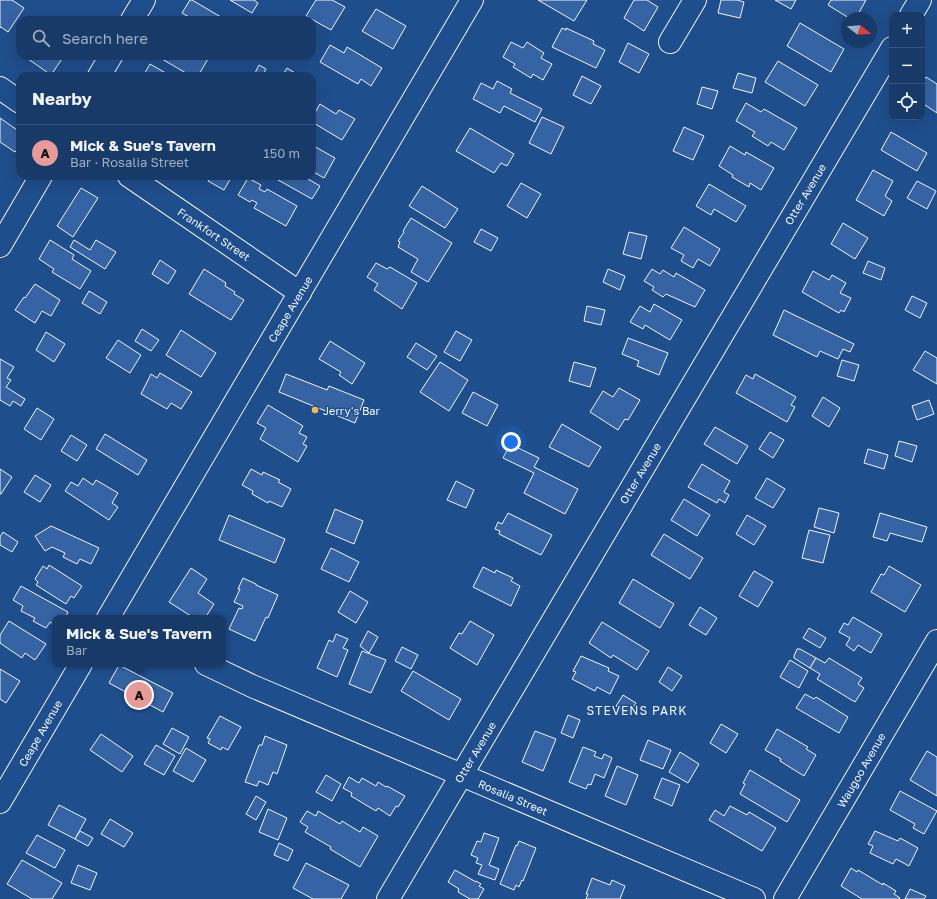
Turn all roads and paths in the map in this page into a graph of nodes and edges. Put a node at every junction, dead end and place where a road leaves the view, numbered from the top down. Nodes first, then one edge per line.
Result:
1 (144, 0) edge
2 (472, 0) edge
3 (695, 0) edge
4 (920, 0) edge
5 (913, 12) edge
6 (134, 16) edge
7 (670, 42) dead end
8 (889, 53) edge
9 (109, 60) edge
10 (101, 72) edge
11 (0, 88) edge
12 (16, 99) edge
13 (39, 180) edge
14 (135, 180) edge
15 (0, 246) edge
16 (300, 293) junction
17 (111, 615) edge
18 (937, 641) edge
19 (79, 667) edge
20 (212, 667) edge
21 (462, 775) junction
22 (0, 802) edge
23 (388, 899) edge
24 (754, 899) edge
25 (785, 899) edge

1 - 6 street
2 - 16 street, Ceape Avenue
3 - 7 street
4 - 5 street
8 - 21 street, Otter Avenue
9 - 10 street
11 - 12 street
13 - 15 street
14 - 16 street, Frankfort Street
16 - 17 street, Ceape Avenue
18 - 25 street, Waugoo Avenue
19 - 22 street, Ceape Avenue
20 - 21 street, Rosalia Street
21 - 23 street, Otter Avenue
21 - 24 street, Rosalia Street

